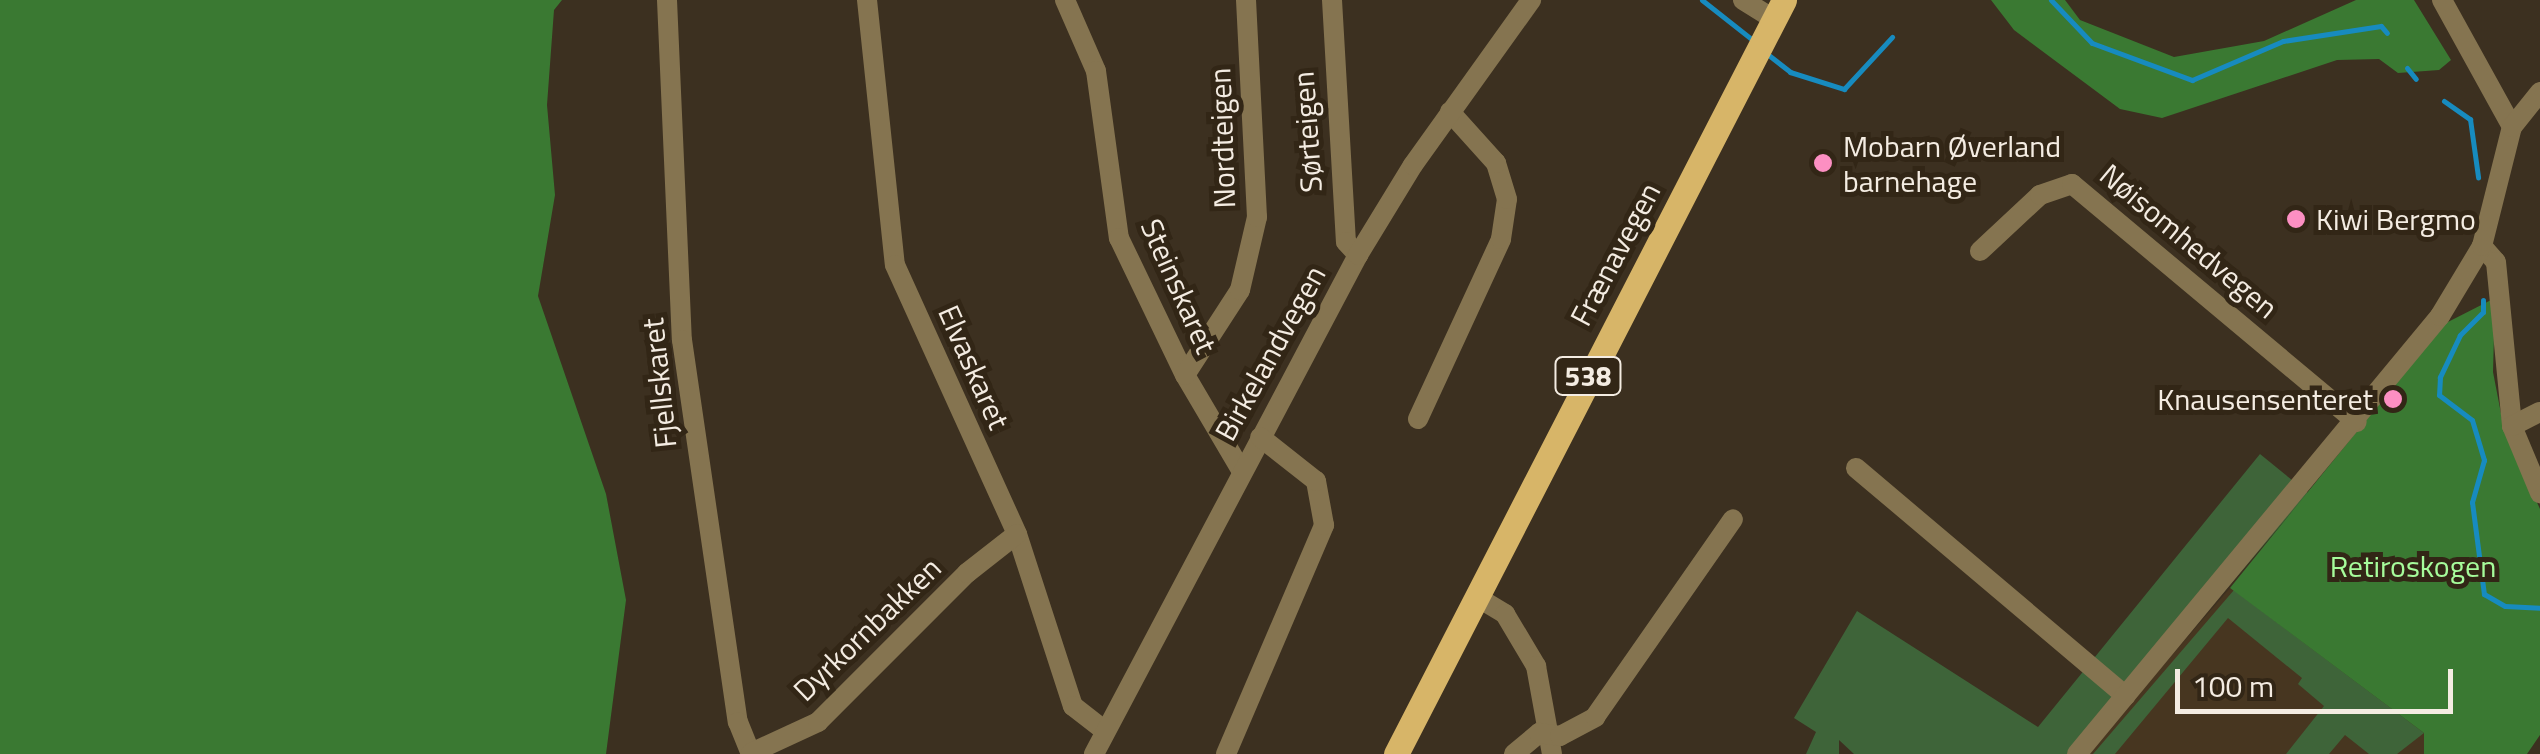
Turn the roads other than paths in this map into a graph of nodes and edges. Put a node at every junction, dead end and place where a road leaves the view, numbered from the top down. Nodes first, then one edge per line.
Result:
1 (667, 0) edge
2 (866, 0) edge
3 (1065, 0) edge
4 (1246, 0) edge
5 (1332, 0) edge
6 (1531, 0) edge
7 (1743, 0) edge
8 (2442, 0) edge
9 (1779, 10) edge
10 (2540, 92) edge
11 (1450, 112) junction
12 (2512, 126) junction
13 (2482, 246) junction
14 (1980, 251) dead end
15 (1358, 255) junction
16 (1185, 375) junction
17 (2540, 412) edge
18 (1418, 419) dead end
19 (2356, 422) junction
20 (2512, 426) junction
21 (1260, 437) junction
22 (1856, 468) dead end
23 (1241, 470) junction
24 (2540, 493) edge
25 (1733, 519) dead end
26 (1017, 534) junction
27 (1477, 597) junction
28 (2126, 696) junction
29 (1106, 731) junction
30 (1552, 745) edge
31 (750, 754) edge
32 (1094, 754) edge
33 (1226, 754) edge
34 (1396, 754) edge
35 (1514, 754) edge
36 (2078, 754) edge

1 - 31 street, Fjellskaret
2 - 26 street, Elvaskaret
3 - 16 street, Steinskaret
4 - 16 street, Nordteigen
5 - 15 street, Sørteigen
6 - 11 street, Birkelandvegen
7 - 9 street
8 - 12 street
9 - 27 main road, Frænavegen / 538
10 - 12 street
11 - 15 street, Birkelandvegen
11 - 18 street
12 - 13 street
13 - 19 street
13 - 20 street
14 - 19 street, Nøisomhedvegen
15 - 21 street, Birkelandvegen
16 - 23 street, Steinskaret
17 - 20 street
19 - 28 street
20 - 24 street
21 - 23 street, Birkelandvegen
21 - 33 street
22 - 28 street
23 - 29 street, Birkelandvegen
25 - 30 street
26 - 29 street, Elvaskaret
26 - 31 street, Dyrkornbakken
27 - 30 street
27 - 34 main road, Frænavegen / 538
28 - 36 street
29 - 32 street, Birkelandvegen
30 - 35 street

